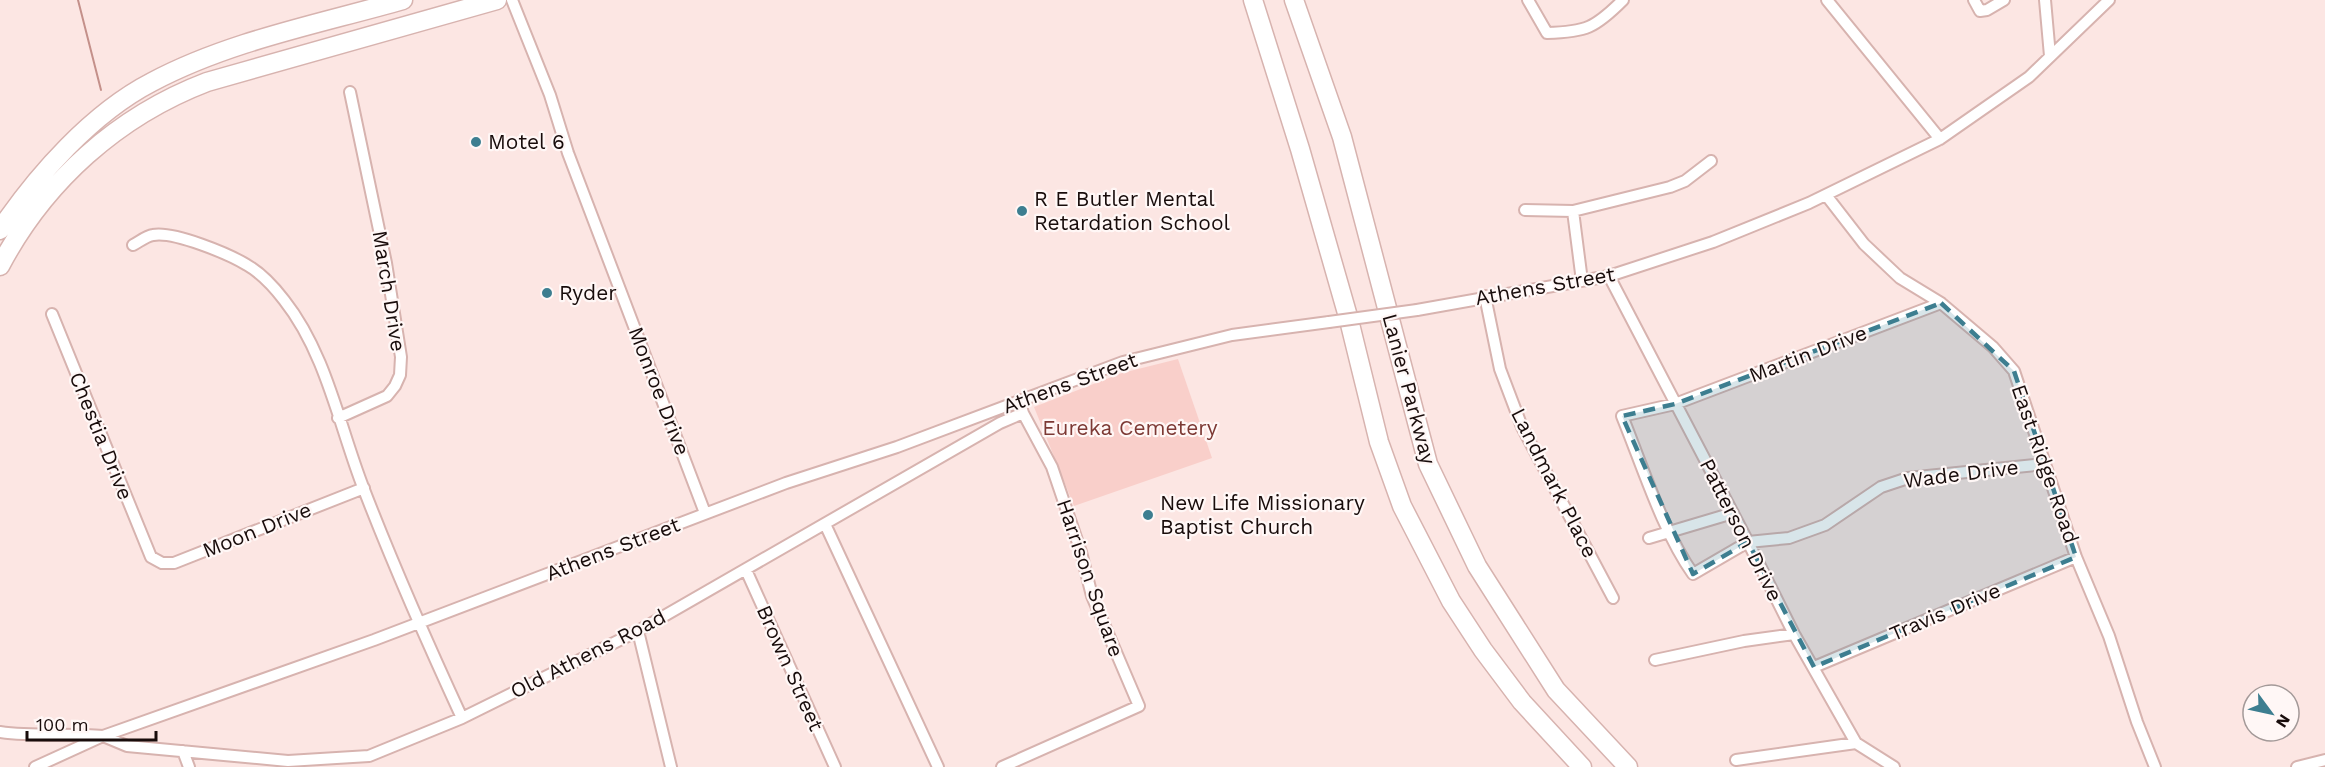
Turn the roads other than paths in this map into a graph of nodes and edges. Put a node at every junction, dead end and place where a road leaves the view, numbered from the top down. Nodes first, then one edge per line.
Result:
1 (403, 0) edge
2 (497, 0) edge
3 (512, 0) edge
4 (1253, 0) edge
5 (1294, 0) edge
6 (1528, 0) edge
7 (1623, 0) edge
8 (1827, 0) edge
9 (1974, 0) edge
10 (2004, 0) edge
11 (2045, 0) edge
12 (2109, 0) edge
13 (2050, 56) junction
14 (350, 92) dead end
15 (1940, 139) junction
16 (1711, 161) dead end
17 (1826, 195) junction
18 (1525, 210) dead end
19 (1573, 211) junction
20 (0, 231) edge
21 (133, 245) dead end
22 (0, 266) edge
23 (1609, 276) junction
24 (1582, 281) junction
25 (1485, 296) junction
26 (1941, 303) junction
27 (52, 314) dead end
28 (1019, 400) junction
29 (1675, 404) junction
30 (1023, 413) junction
31 (339, 418) junction
32 (2045, 464) junction
33 (363, 488) junction
34 (705, 513) junction
35 (1733, 513) junction
36 (825, 524) junction
37 (1669, 531) junction
38 (1649, 538) dead end
39 (1748, 542) junction
40 (2076, 557) junction
41 (151, 558) joint
42 (746, 570) junction
43 (1613, 598) dead end
44 (418, 622) junction
45 (638, 631) junction
46 (1794, 634) junction
47 (1655, 660) dead end
48 (1814, 667) junction
49 (462, 718) junction
50 (2, 732) edge
51 (103, 736) junction
52 (1856, 742) junction
53 (183, 751) junction
54 (1736, 760) dead end
55 (2325, 760) edge
56 (371, 762) edge
57 (35, 767) edge
58 (189, 767) edge
59 (671, 767) edge
60 (835, 767) edge
61 (938, 767) edge
62 (1002, 767) edge
63 (1582, 767) edge
64 (1628, 767) edge
65 (1894, 767) edge
66 (2155, 767) edge
67 (2297, 767) edge

1 - 20 highway
2 - 22 highway
3 - 34 street, Monroe Drive
4 - 63 highway, Lanier Parkway
5 - 64 highway, Lanier Parkway
6 - 7 street
8 - 15 street
9 - 10 street
11 - 13 street
12 - 13 street, Athens Street
13 - 15 street, Athens Street
14 - 31 street, March Drive
15 - 17 street, Athens Street
16 - 19 street
17 - 23 street, Athens Street
17 - 26 street, East Ridge Road
18 - 19 street
19 - 24 street
21 - 31 street
23 - 24 street, Athens Street
23 - 29 street, Patterson Drive
24 - 25 street, Athens Street
25 - 28 street, Athens Street, bridge
25 - 43 street, Landmark Place
26 - 29 street, Martin Drive
26 - 32 street, East Ridge Road
27 - 41 street, Chestia Drive
28 - 30 street
28 - 34 street, Athens Street
29 - 35 street, Patterson Drive
29 - 37 street, Martin Drive
30 - 36 street, Old Athens Road
30 - 62 street, Harrison Square
31 - 33 street
32 - 39 street, Wade Drive
32 - 40 street, East Ridge Road
33 - 41 street, Moon Drive
33 - 44 street
34 - 44 street, Athens Street
35 - 37 street
35 - 39 street, Patterson Drive
36 - 42 street, Old Athens Road
36 - 61 street
37 - 38 street
37 - 39 street
39 - 46 street, Patterson Drive
40 - 48 street, Travis Drive
40 - 66 street, East Ridge Road
42 - 45 street, Old Athens Road
42 - 60 street, Brown Street
44 - 49 street
44 - 51 street, Athens Street
45 - 49 street, Old Athens Road
45 - 59 street
46 - 47 street
46 - 48 street, Patterson Drive
48 - 52 street, Patterson Drive
49 - 56 street, Old Athens Road
50 - 51 street, Athens Street
51 - 53 street, Old Athens Road
51 - 57 street
52 - 54 street
52 - 65 street, Patterson Drive
53 - 56 street, Old Athens Road
53 - 58 street
55 - 67 street

